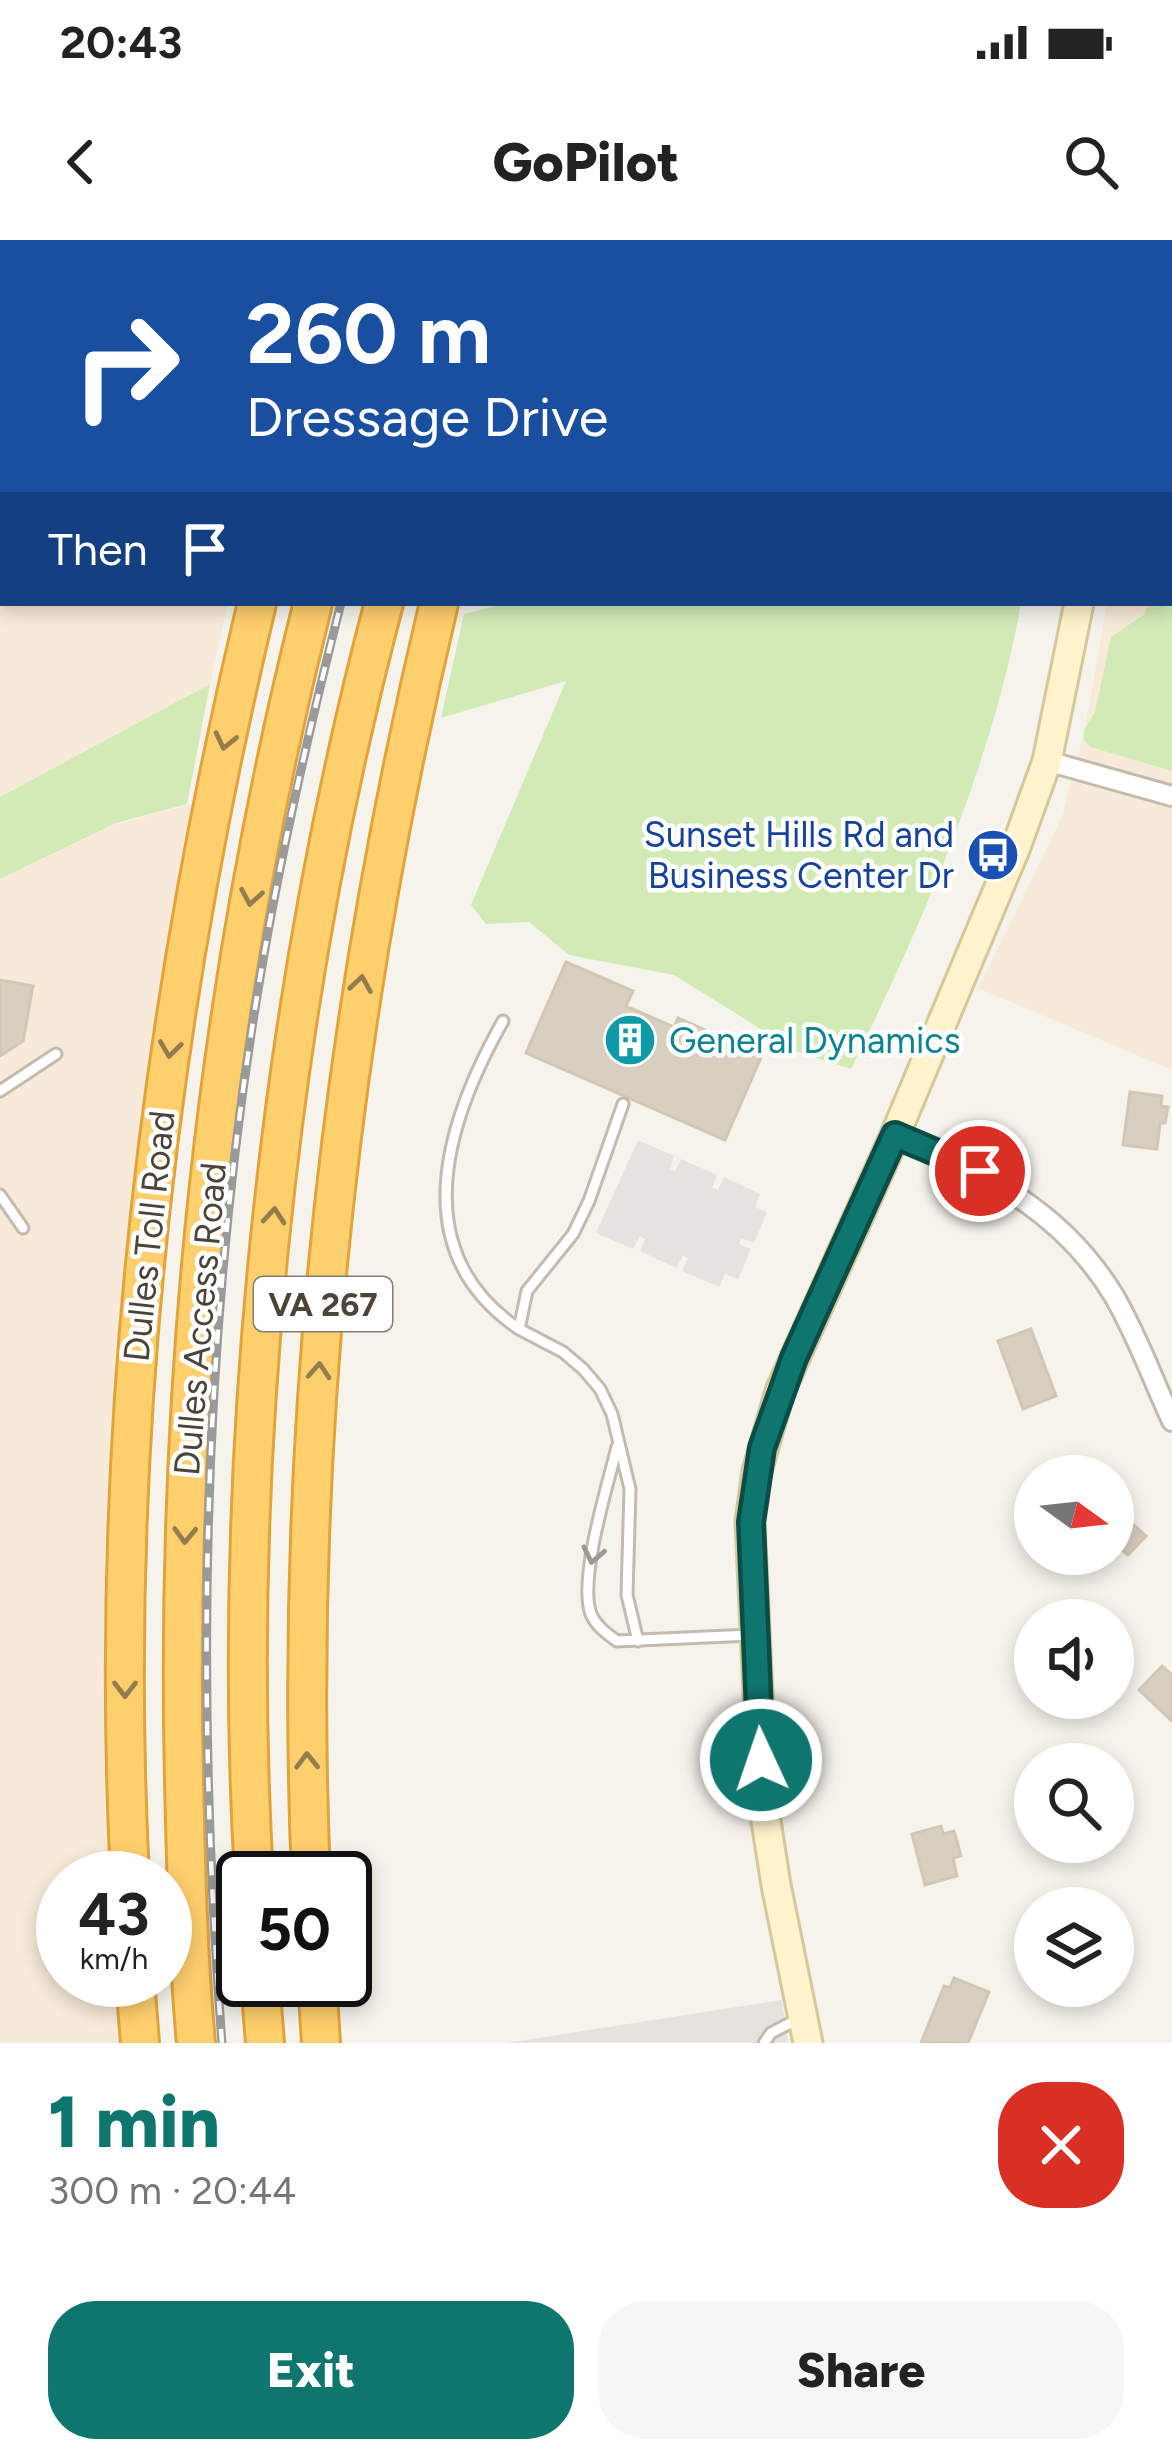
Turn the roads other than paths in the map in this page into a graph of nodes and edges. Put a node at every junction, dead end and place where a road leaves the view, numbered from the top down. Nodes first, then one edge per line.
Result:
1 (256, 606) edge
2 (312, 606) edge
3 (438, 606) edge
4 (1078, 606) edge
5 (381, 613) edge
6 (1047, 761) junction
7 (1172, 796) edge
8 (503, 1021) dead end
9 (56, 1054) dead end
10 (0, 1091) edge
11 (623, 1104) dead end
12 (895, 1135) junction
13 (0, 1195) edge
14 (23, 1228) dead end
15 (519, 1329) junction
16 (1172, 1421) edge
17 (619, 1441) junction
18 (754, 1635) junction
19 (638, 1641) junction
20 (129, 1851) edge
21 (253, 1851) edge
22 (311, 1851) edge
23 (137, 2007) edge
24 (262, 2007) edge
25 (319, 2007) edge
26 (806, 2030) edge
27 (140, 2043) edge
28 (196, 2043) edge
29 (265, 2043) edge
30 (321, 2043) edge
31 (764, 2043) edge

1 -> 20 highway, Dulles Toll Road
2 -> 28 highway, Dulles Access Road
22 -> 3 highway, VA 267
4 - 6 main road
21 -> 5 highway, Dulles Access Road
6 - 7 street
6 - 12 main road
8 - 15 lane
9 - 10 lane
11 - 15 lane
12 - 16 street
12 - 18 main road
13 - 14 lane
15 - 17 lane
17 - 19 lane
17 -> 19 lane
18 - 19 lane
18 - 26 main road
23 - 27 highway
24 - 29 highway
25 - 30 highway
26 - 31 lane

